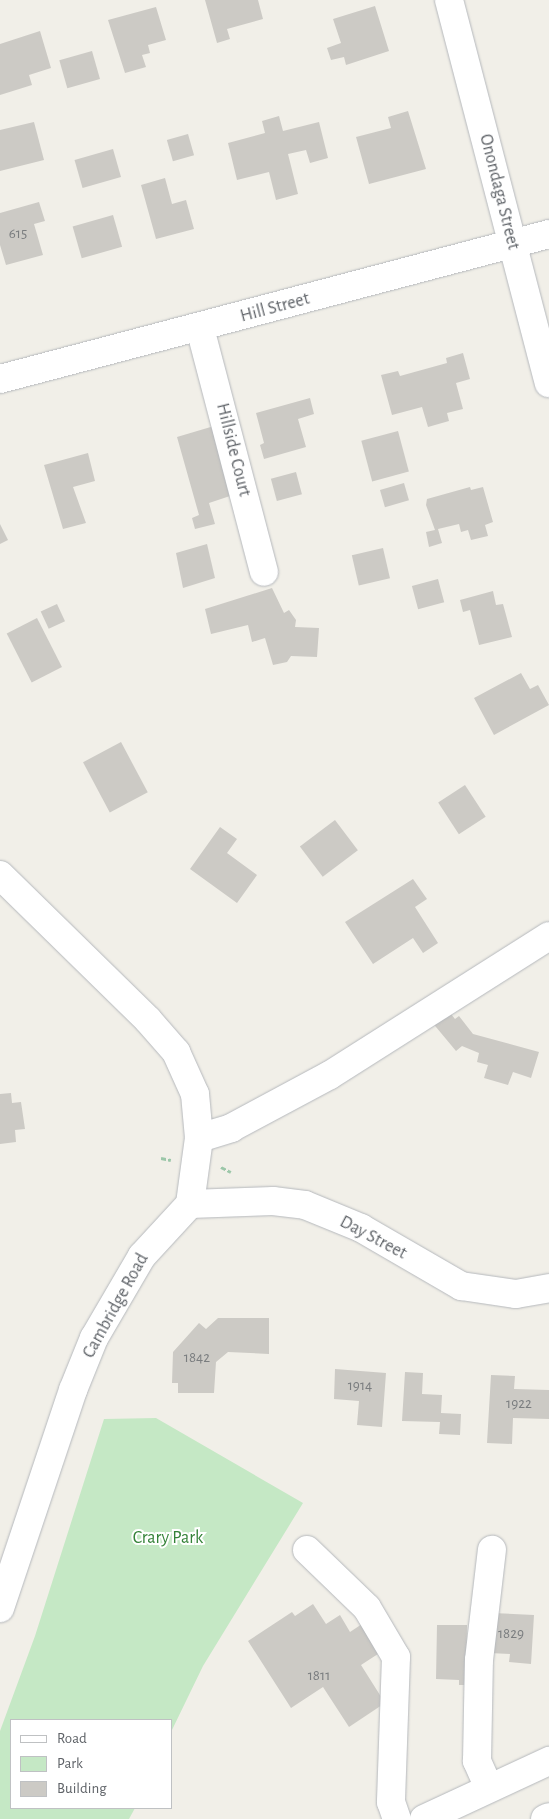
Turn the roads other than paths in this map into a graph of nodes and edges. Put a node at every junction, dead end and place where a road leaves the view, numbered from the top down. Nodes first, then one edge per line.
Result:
1 (449, 0) edge
2 (549, 234) edge
3 (512, 244) junction
4 (200, 328) junction
5 (0, 379) edge
6 (549, 383) edge
7 (264, 572) dead end
8 (0, 875) edge
9 (549, 936) edge
10 (199, 1138) junction
11 (190, 1204) junction
12 (549, 1288) edge
13 (307, 1550) dead end
14 (492, 1550) dead end
15 (0, 1608) edge
16 (549, 1761) edge
17 (489, 1788) junction
18 (549, 1817) edge
19 (397, 1819) edge
20 (424, 1819) edge
21 (545, 1819) edge

1 - 3 street, Onondaga Street
2 - 3 street, Hill Street
3 - 4 street, Hill Street
3 - 6 street, Onondaga Street
4 - 5 street, Hill Street
4 - 7 street, Hillside Court
8 - 10 street
9 - 10 street
10 - 11 street
11 - 12 street, Day Street
11 - 15 street, Cambridge Road
13 - 19 street
14 - 17 street
16 - 17 street
17 - 20 street
18 - 21 street

